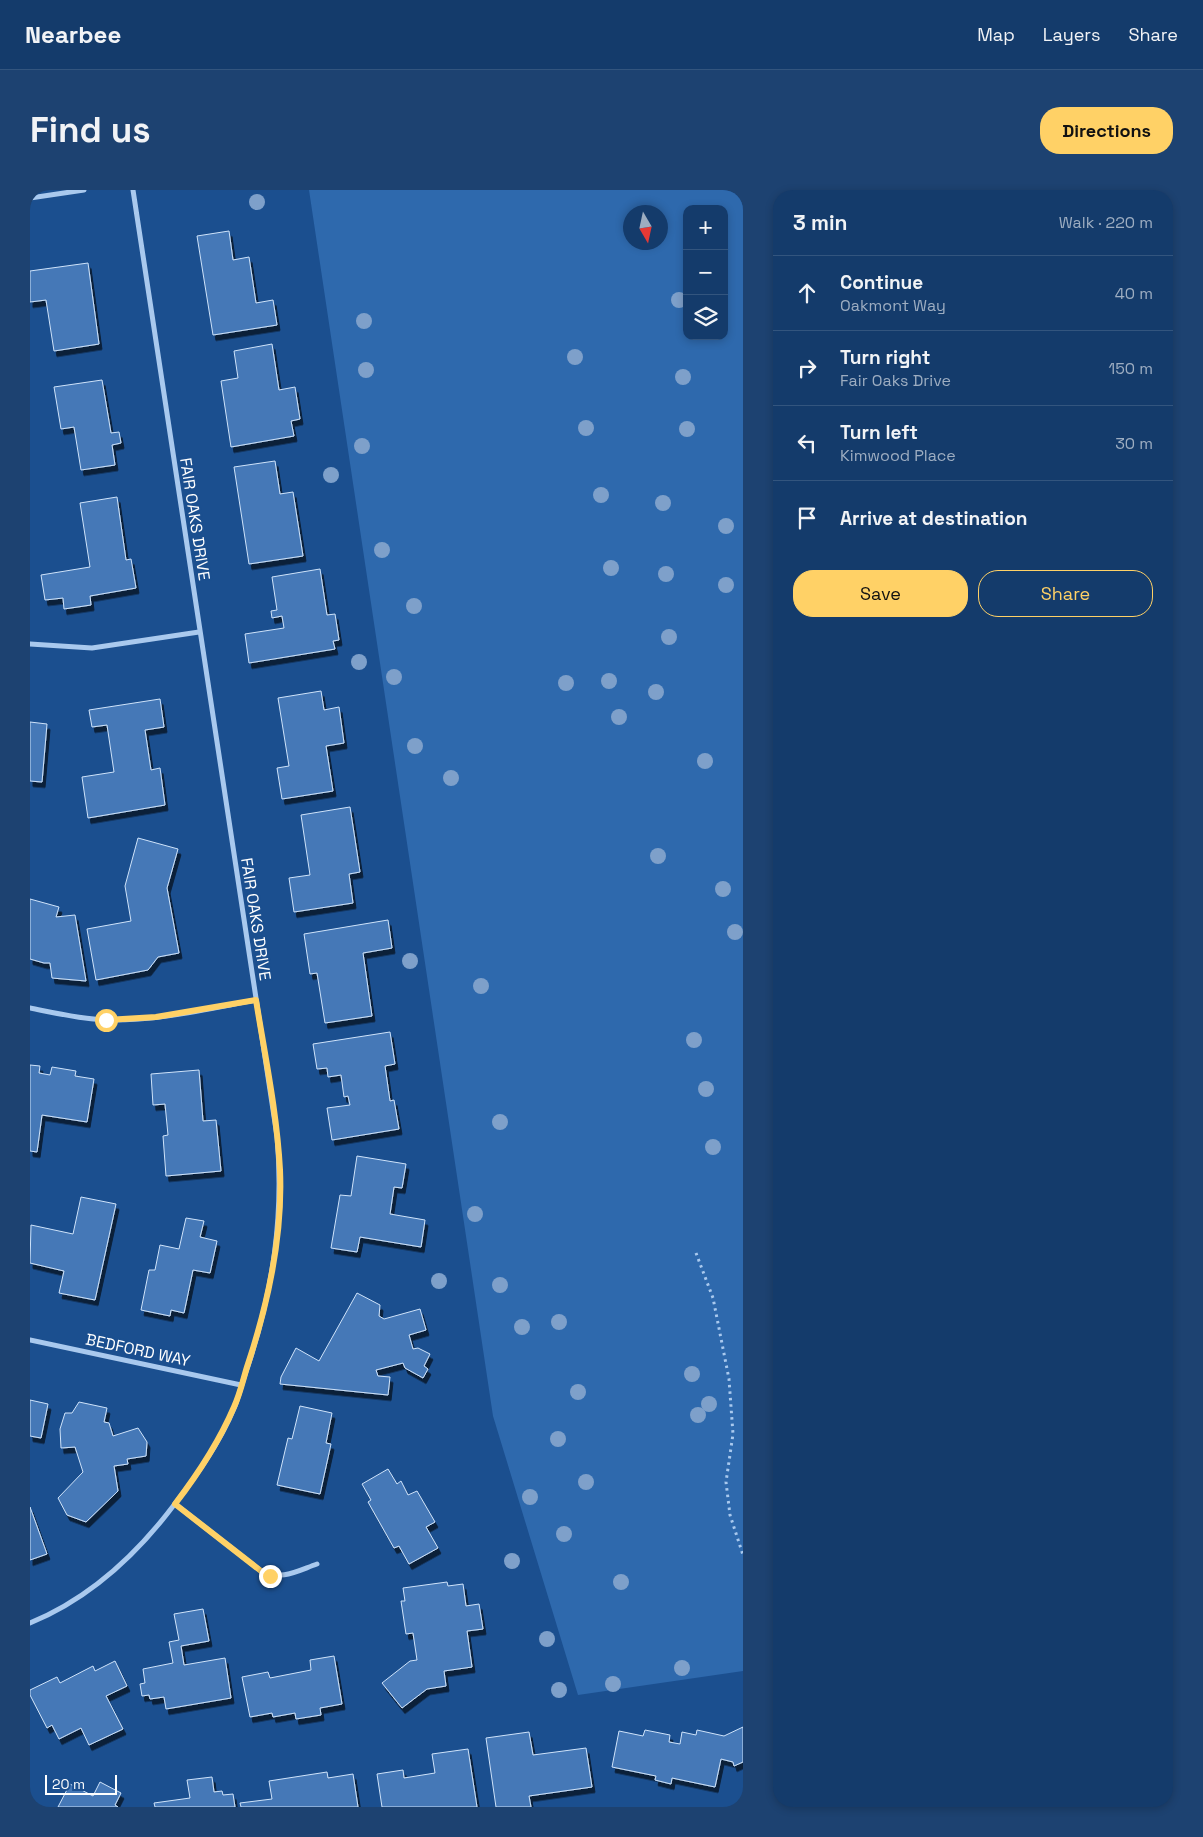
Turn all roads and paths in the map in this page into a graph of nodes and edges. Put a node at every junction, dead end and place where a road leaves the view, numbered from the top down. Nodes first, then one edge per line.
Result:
1 (84, 190) edge
2 (133, 190) edge
3 (30, 198) edge
4 (199, 632) junction
5 (30, 644) edge
6 (256, 1000) junction
7 (30, 1008) edge
8 (696, 1253) dead end
9 (30, 1340) edge
10 (242, 1385) junction
11 (175, 1504) junction
12 (743, 1555) edge
13 (317, 1564) dead end
14 (30, 1623) edge

1 - 3 street
2 - 4 street, FAIR OAKS DRIVE
4 - 5 street
4 - 6 street, FAIR OAKS DRIVE
6 - 7 street
6 - 10 street, FAIR OAKS DRIVE
8 - 12 path
9 - 10 street, BEDFORD WAY
10 - 11 street, FAIR OAKS DRIVE
11 - 13 street
11 - 14 street, FAIR OAKS DRIVE

